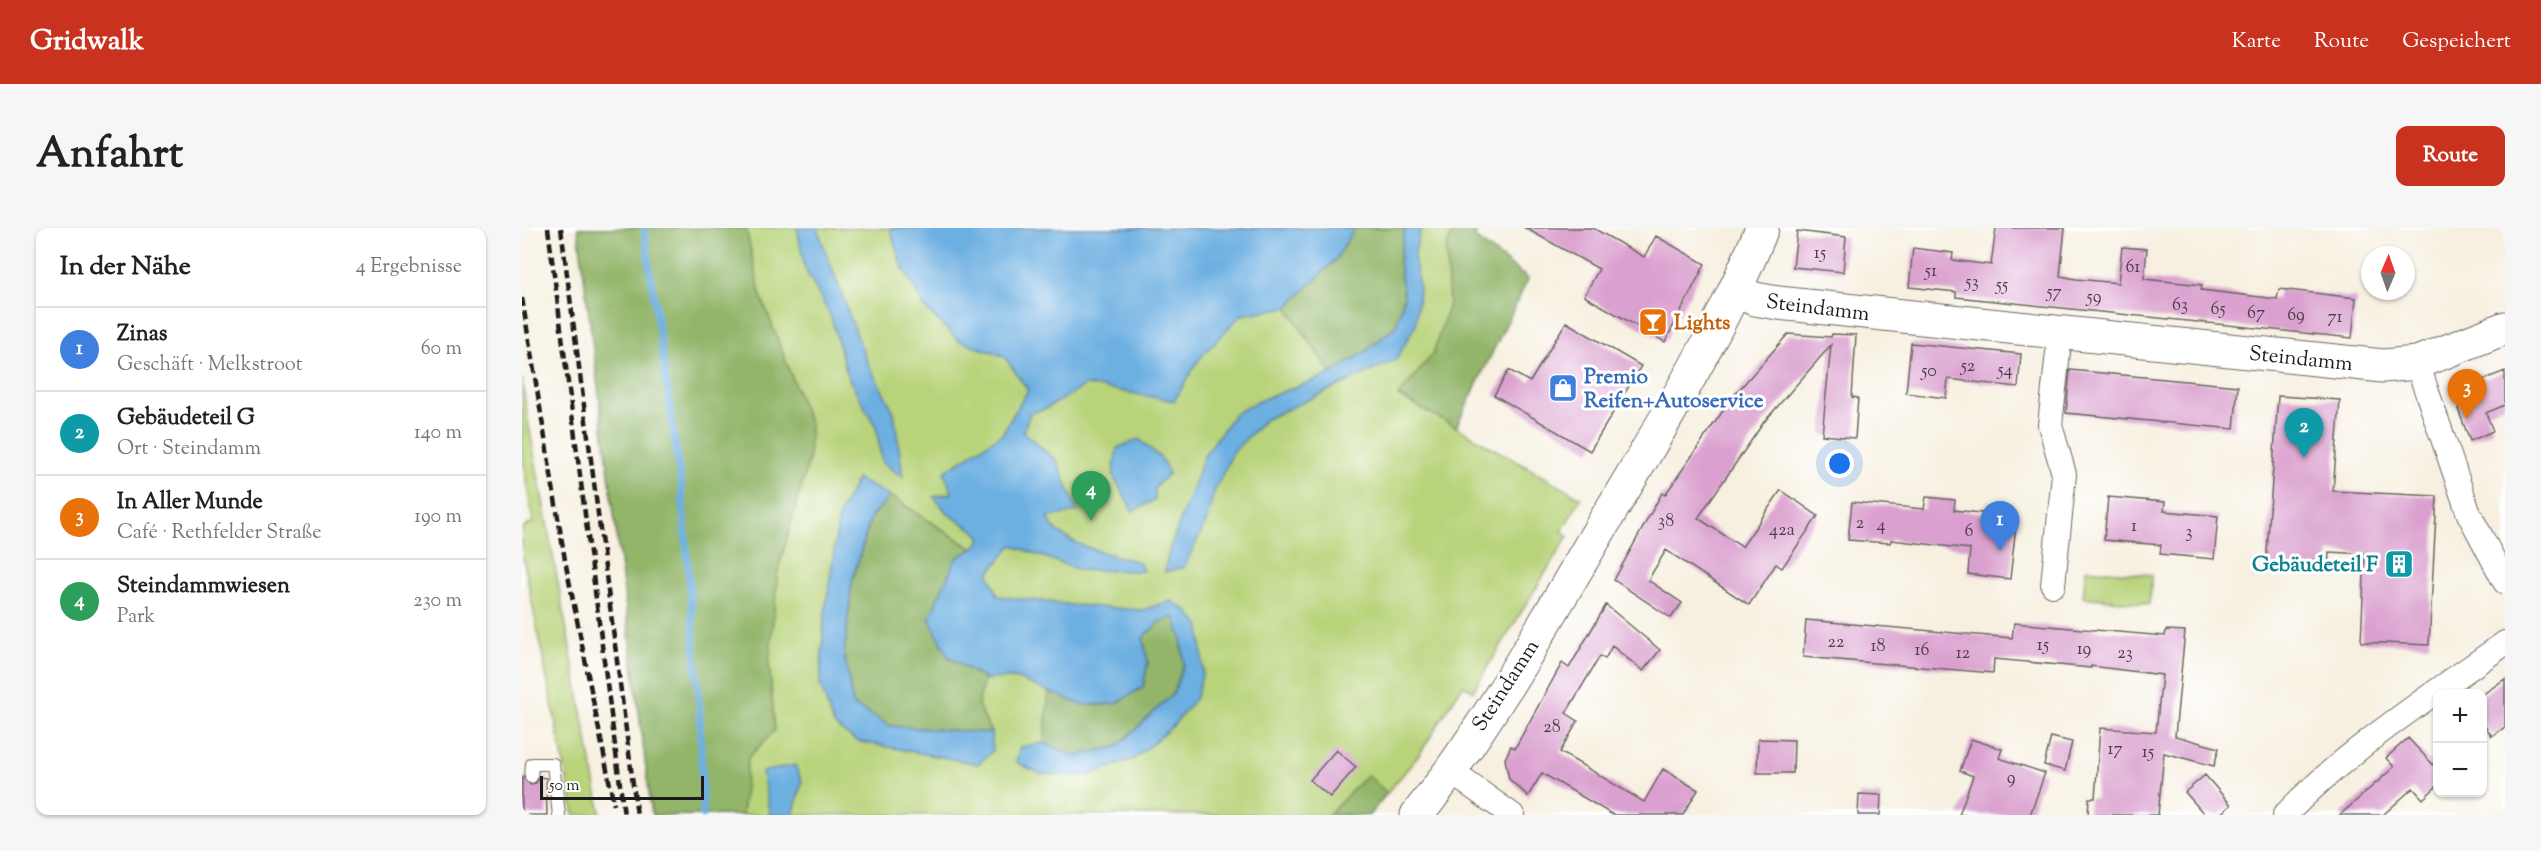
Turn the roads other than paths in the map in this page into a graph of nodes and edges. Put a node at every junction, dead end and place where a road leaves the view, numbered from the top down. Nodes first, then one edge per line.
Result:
1 (1762, 228) edge
2 (1736, 291) junction
3 (2505, 328) edge
4 (2060, 334) junction
5 (2417, 363) junction
6 (2505, 582) edge
7 (2053, 585) dead end
8 (2505, 643) edge
9 (1450, 771) junction
10 (531, 777) dead end
11 (560, 815) edge
12 (1417, 815) edge
13 (1512, 815) edge
14 (2285, 815) edge

1 - 2 street
2 - 4 street, Steindamm
2 - 9 street, Steindamm
3 - 5 street, Steindamm
4 - 5 street, Steindamm
4 - 7 street
5 - 6 street
8 - 14 street
9 - 12 street, Steindamm
9 - 13 street
10 - 11 lane

